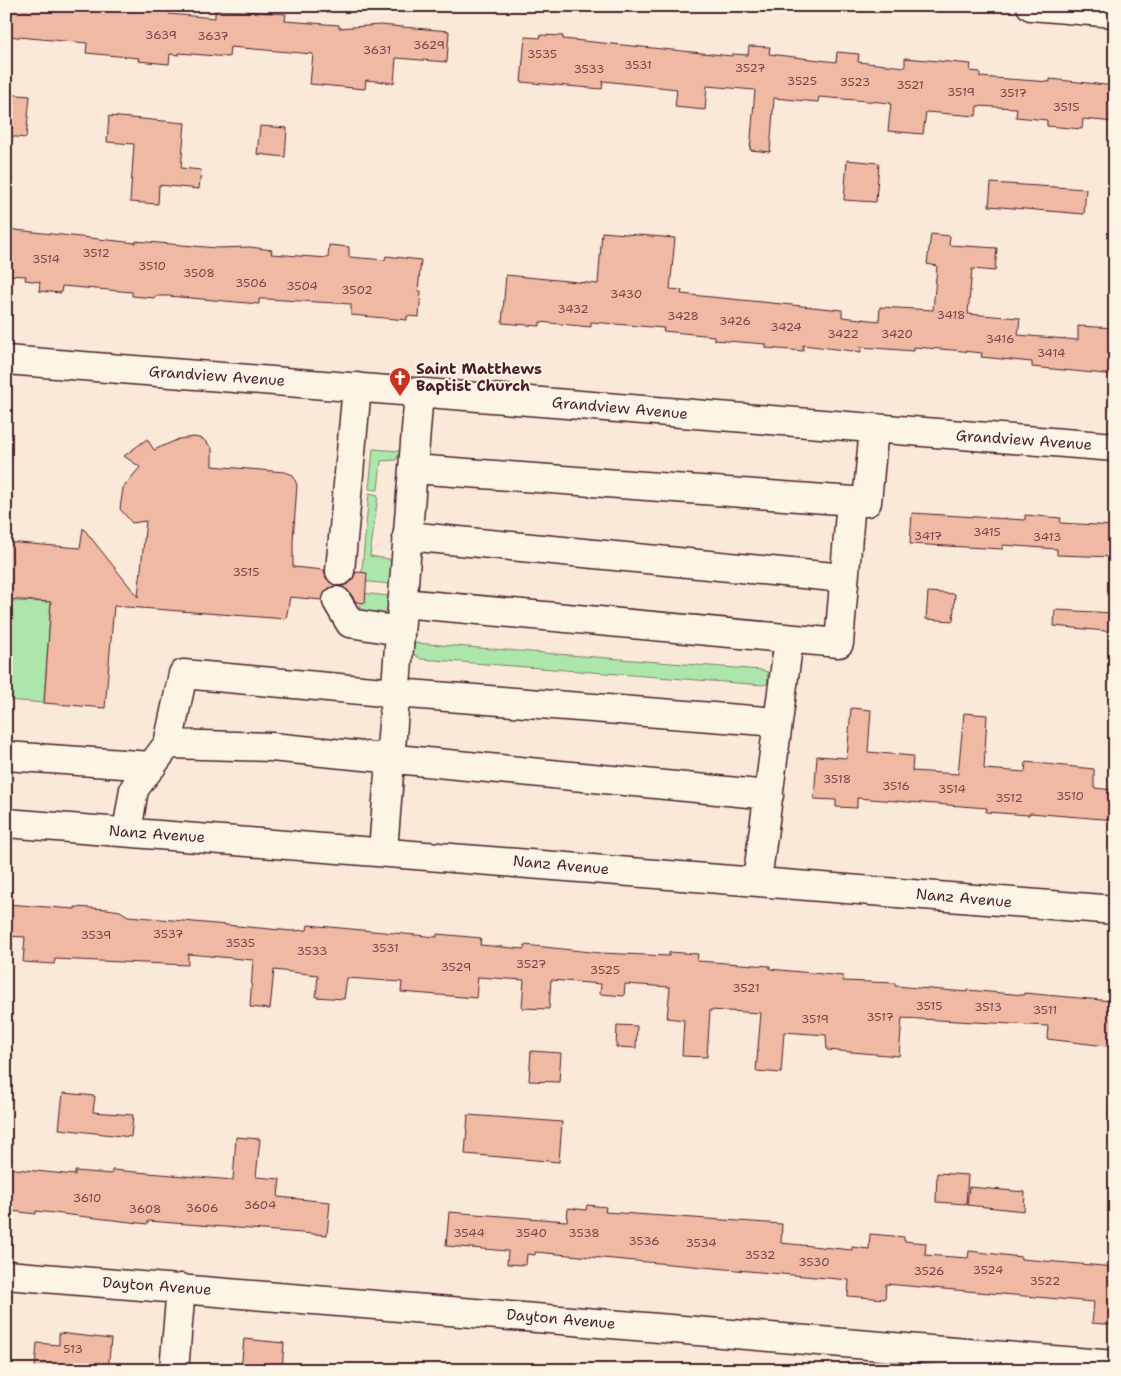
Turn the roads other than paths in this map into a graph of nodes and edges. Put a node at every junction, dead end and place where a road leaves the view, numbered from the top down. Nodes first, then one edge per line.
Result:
1 (1031, 6) edge
2 (1115, 13) edge
3 (6, 360) edge
4 (357, 387) junction
5 (419, 392) junction
6 (874, 428) junction
7 (1115, 447) edge
8 (413, 470) junction
9 (851, 501) junction
10 (408, 536) junction
11 (340, 571) dead end
12 (844, 578) junction
13 (337, 601) dead end
14 (402, 603) junction
15 (400, 631) junction
16 (789, 639) junction
17 (395, 693) junction
18 (778, 722) junction
19 (168, 744) junction
20 (6, 756) edge
21 (390, 758) junction
22 (152, 766) junction
23 (769, 795) junction
24 (6, 823) edge
25 (127, 832) junction
26 (383, 851) junction
27 (757, 881) junction
28 (1115, 910) edge
29 (6, 1275) edge
30 (181, 1288) junction
31 (1115, 1365) edge
32 (174, 1370) edge

1 - 2 street
3 - 4 street, Grandview Avenue
4 - 5 street, Grandview Avenue
4 - 11 street
5 - 6 street, Grandview Avenue
5 - 8 street
6 - 7 street, Grandview Avenue
6 - 9 street
8 - 9 street
8 - 10 street
9 - 12 street
10 - 12 street
10 - 14 street
12 - 16 street
13 - 15 street
14 - 15 street
14 - 16 street
15 - 17 street
16 - 18 street
17 - 18 street
17 - 19 street
17 - 21 street
18 - 23 street
19 - 21 street
19 - 22 street
20 - 22 street
21 - 23 street
21 - 26 street
22 - 25 street
23 - 27 street
24 - 25 street, Nanz Avenue
25 - 26 street, Nanz Avenue
26 - 27 street, Nanz Avenue
27 - 28 street, Nanz Avenue
29 - 30 street, Dayton Avenue
30 - 31 street, Dayton Avenue
30 - 32 street

